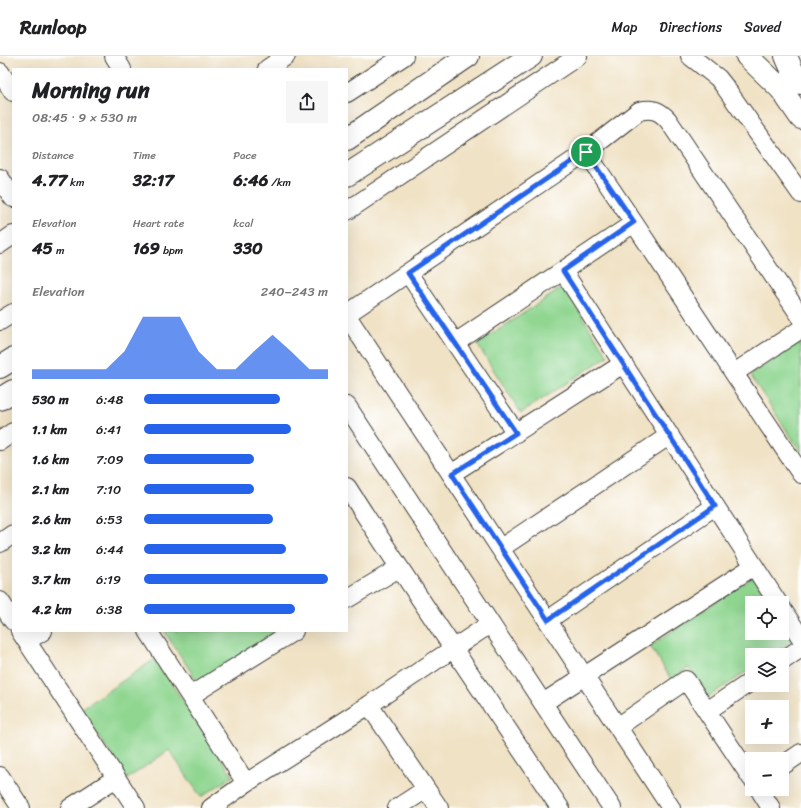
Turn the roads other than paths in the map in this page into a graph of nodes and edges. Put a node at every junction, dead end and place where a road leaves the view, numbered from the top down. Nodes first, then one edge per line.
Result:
1 (114, 56) edge
2 (286, 56) edge
3 (404, 56) edge
4 (468, 56) edge
5 (531, 56) edge
6 (578, 56) edge
7 (690, 56) edge
8 (747, 56) edge
9 (786, 56) edge
10 (121, 68) edge
11 (268, 68) edge
12 (0, 72) edge
13 (801, 83) edge
14 (12, 90) edge
15 (348, 92) edge
16 (801, 118) edge
17 (348, 138) edge
18 (586, 152) junction
19 (348, 174) edge
20 (0, 178) edge
21 (801, 194) edge
22 (12, 196) edge
23 (348, 210) edge
24 (634, 222) junction
25 (12, 236) edge
26 (0, 244) edge
27 (563, 271) junction
28 (408, 273) junction
29 (12, 314) edge
30 (348, 314) edge
31 (348, 317) edge
32 (801, 317) edge
33 (0, 321) edge
34 (801, 328) edge
35 (455, 343) junction
36 (12, 360) edge
37 (623, 364) junction
38 (0, 368) edge
39 (734, 373) junction
40 (12, 392) edge
41 (0, 400) edge
42 (348, 408) edge
43 (12, 433) edge
44 (516, 433) junction
45 (670, 436) junction
46 (0, 441) edge
47 (452, 474) junction
48 (801, 474) edge
49 (348, 489) edge
50 (715, 506) junction
51 (12, 535) edge
52 (0, 543) edge
53 (501, 548) junction
54 (754, 566) junction
55 (399, 568) junction
56 (773, 596) edge
57 (348, 598) edge
58 (0, 601) edge
59 (12, 619) edge
60 (548, 620) junction
61 (789, 620) edge
62 (490, 624) junction
63 (39, 632) edge
64 (149, 632) edge
65 (292, 632) edge
66 (23, 636) edge
67 (801, 638) edge
68 (454, 648) junction
69 (801, 648) edge
70 (789, 656) edge
71 (585, 676) junction
72 (745, 686) edge
73 (190, 696) junction
74 (543, 703) junction
75 (369, 705) junction
76 (707, 711) junction
77 (619, 726) junction
78 (801, 753) edge
79 (789, 761) edge
80 (745, 768) edge
81 (0, 776) edge
82 (116, 778) junction
83 (246, 783) junction
84 (426, 789) junction
85 (763, 796) edge
86 (21, 808) edge
87 (70, 808) edge
88 (136, 808) edge
89 (211, 808) edge
90 (397, 808) edge
91 (439, 808) edge
92 (560, 808) edge
93 (612, 808) edge
94 (671, 808) edge
95 (771, 808) edge

1 - 10 street
2 - 11 street
3 - 15 street
4 - 17 street
5 - 19 street
6 - 23 street
7 - 21 street
8 - 16 street
9 - 13 street
12 - 14 street
18 - 24 street
18 - 28 street
18 - 32 street
20 - 22 street
24 - 27 street
24 - 39 street
25 - 26 street
27 - 35 street
27 - 37 street
28 - 30 street
28 - 35 street
29 - 33 street
31 - 47 street
34 - 39 street
35 - 44 street
36 - 38 street
37 - 44 street
37 - 45 street
39 - 48 street
40 - 41 street
42 - 62 street
43 - 46 street
44 - 47 street
45 - 50 street
45 - 53 street
47 - 53 street
49 - 55 street
50 - 54 street
50 - 60 street
51 - 52 street
53 - 60 street
54 - 56 street
54 - 71 street
55 - 57 street
55 - 68 street
58 - 59 street
60 - 71 street
61 - 67 street
62 - 68 street
62 - 74 street
63 - 66 street
64 - 73 street
65 - 73 street
66 - 82 street
68 - 75 street
68 - 92 street
69 - 70 street
71 - 74 street
71 - 77 street
72 - 76 street
73 - 83 street
74 - 93 street
75 - 83 street
75 - 84 street
76 - 77 street
76 - 80 street
77 - 94 street
78 - 79 street
81 - 86 street
82 - 87 street
82 - 88 street
83 - 89 street
84 - 90 street
84 - 91 street
85 - 95 street

